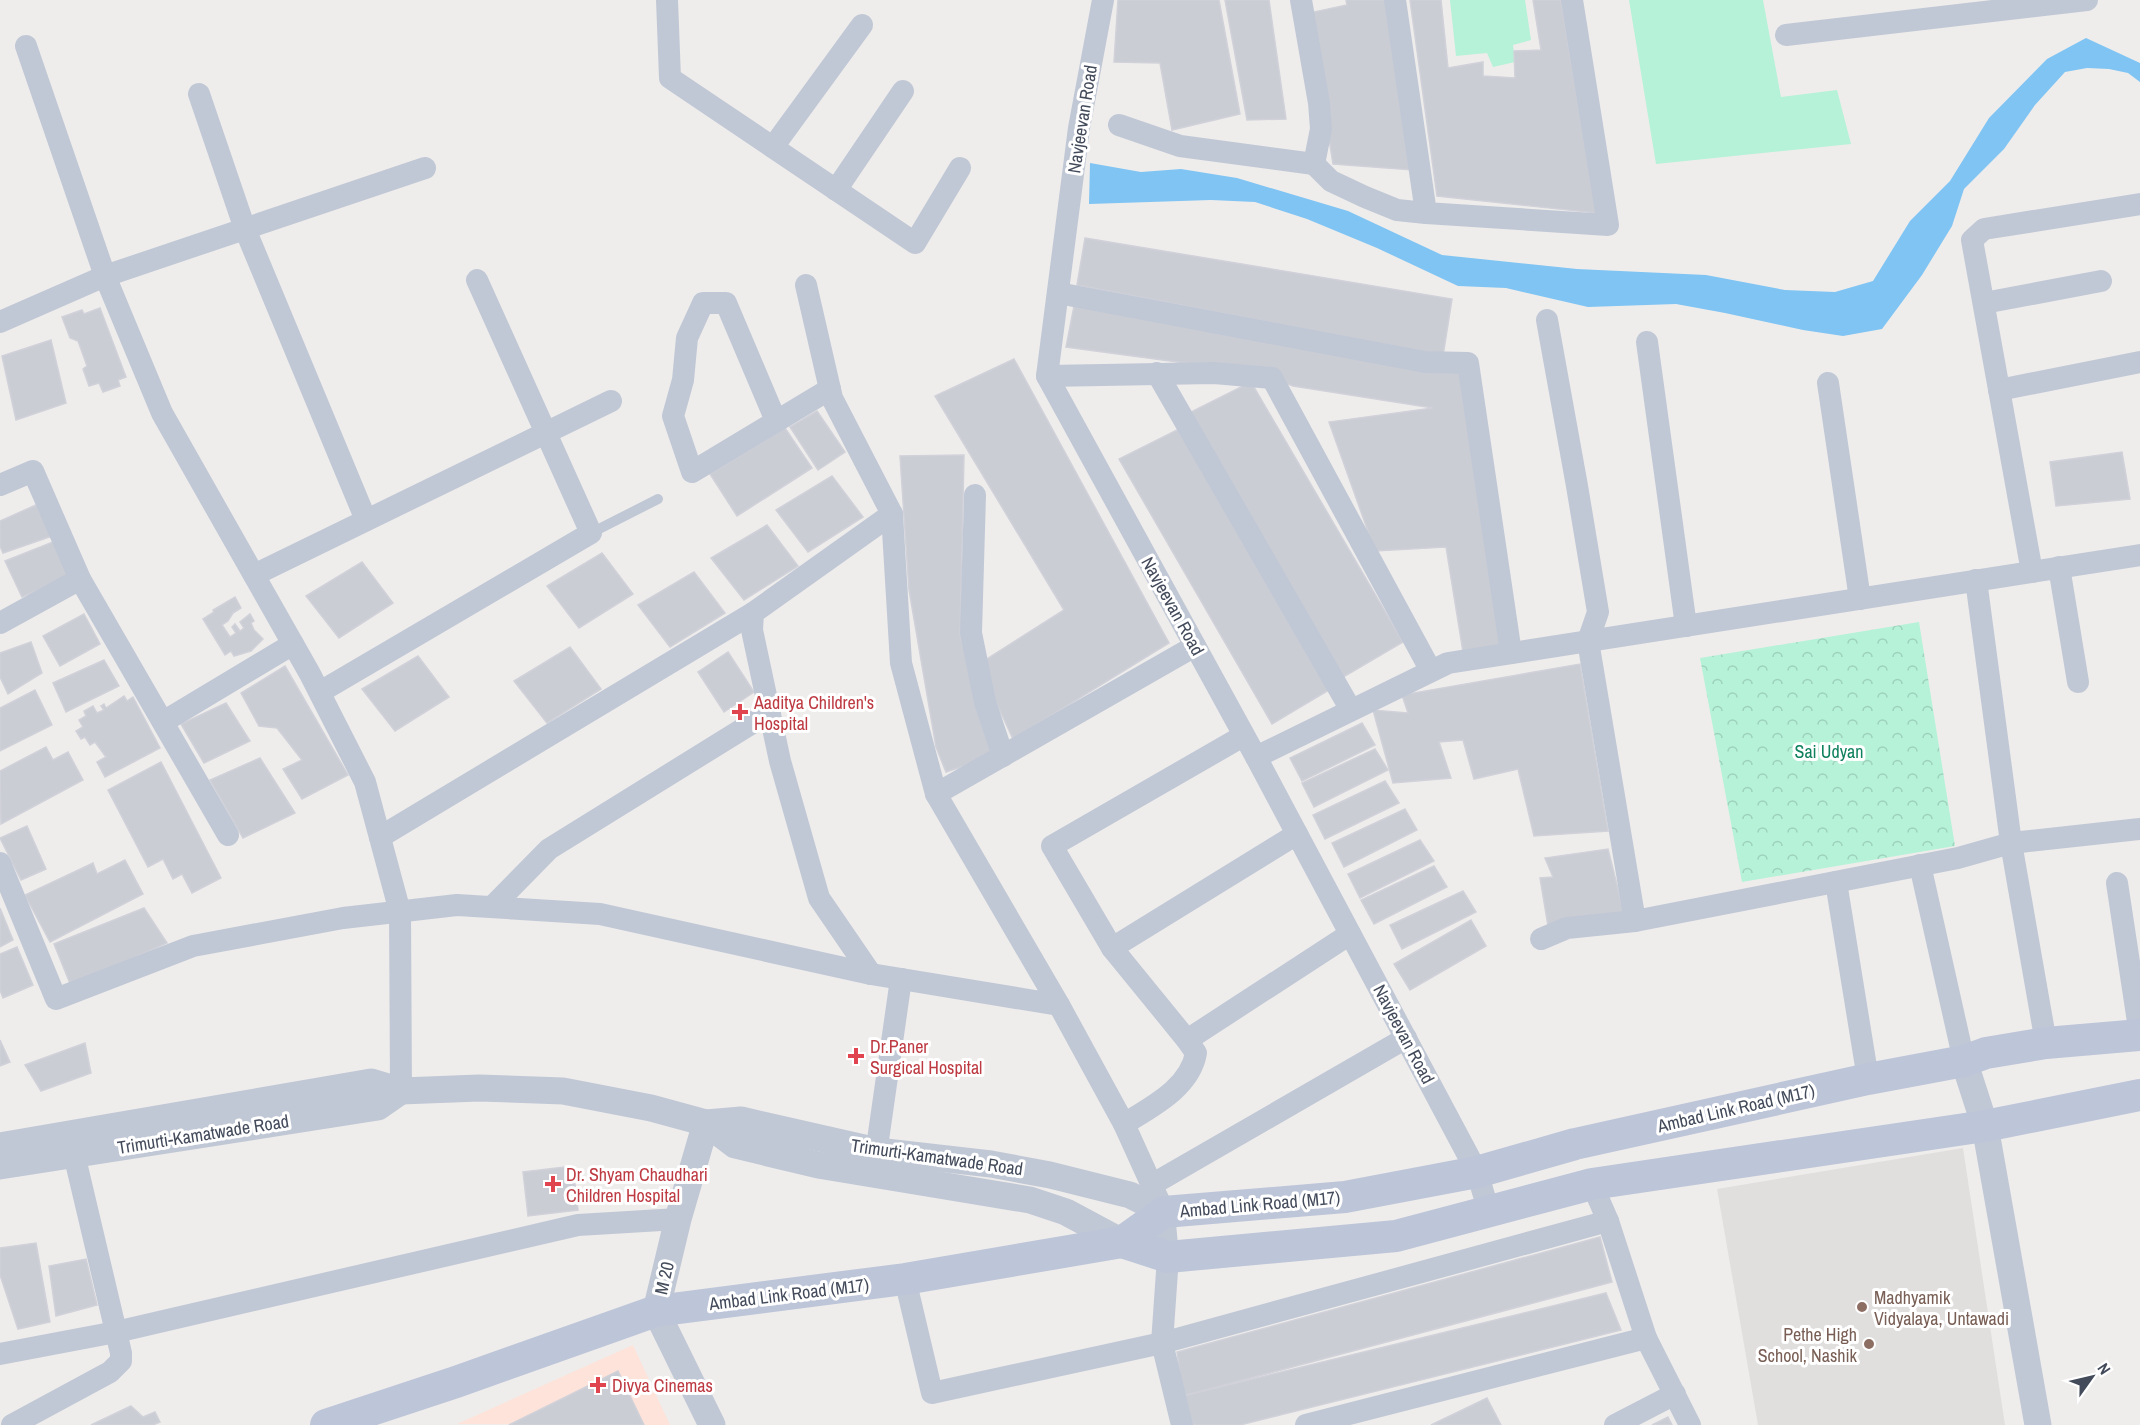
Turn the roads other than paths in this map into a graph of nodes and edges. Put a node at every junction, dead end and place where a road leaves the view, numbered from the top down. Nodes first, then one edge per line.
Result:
1 (667, 0) edge
2 (1103, 0) edge
3 (1301, 0) edge
4 (1395, 0) edge
5 (1572, 0) edge
6 (2087, 0) edge
7 (862, 25) dead end
8 (1786, 36) dead end
9 (26, 46) dead end
10 (903, 91) dead end
11 (199, 94) dead end
12 (1119, 125) dead end
13 (773, 147) junction
14 (1314, 164) junction
15 (425, 168) dead end
16 (960, 168) dead end
17 (836, 190) junction
18 (2140, 204) edge
19 (1426, 213) junction
20 (245, 229) junction
21 (105, 276) junction
22 (477, 280) dead end
23 (2101, 281) dead end
24 (806, 285) dead end
25 (1058, 294) junction
26 (1984, 303) junction
27 (1546, 320) dead end
28 (0, 322) edge
29 (1647, 342) dead end
30 (2140, 362) edge
31 (1157, 373) junction
32 (1047, 375) junction
33 (1828, 383) dead end
34 (831, 389) junction
35 (1999, 390) junction
36 (611, 401) dead end
37 (776, 421) junction
38 (546, 433) junction
39 (0, 485) edge
40 (975, 495) dead end
41 (658, 499) dead end
42 (892, 514) junction
43 (366, 520) junction
44 (591, 532) junction
45 (2140, 556) edge
46 (2059, 567) junction
47 (2032, 572) junction
48 (254, 575) junction
49 (80, 579) junction
50 (1976, 580) junction
51 (1860, 599) junction
52 (753, 613) junction
53 (0, 623) edge
54 (1686, 626) junction
55 (1588, 641) junction
56 (293, 644) junction
57 (1195, 646) junction
58 (1511, 653) junction
59 (1431, 671) junction
60 (2078, 681) dead end
61 (320, 692) junction
62 (1351, 710) junction
63 (770, 712) junction
64 (163, 722) junction
65 (1243, 736) junction
66 (1003, 756) junction
67 (1256, 757) junction
68 (936, 794) junction
69 (2140, 829) edge
70 (1297, 834) junction
71 (228, 835) dead end
72 (380, 837) junction
73 (2011, 843) junction
74 (0, 863) edge
75 (1920, 865) junction
76 (1836, 882) junction
77 (2117, 883) dead end
78 (492, 907) junction
79 (400, 912) junction
80 (1635, 921) junction
81 (1350, 934) junction
82 (1541, 939) dead end
83 (1112, 948) junction
84 (871, 974) junction
85 (901, 979) junction
86 (1059, 1005) junction
87 (2140, 1035) edge
88 (1406, 1038) junction
89 (1187, 1040) junction
90 (2046, 1043) junction
91 (1964, 1061) junction
92 (1868, 1079) junction
93 (401, 1091) junction
94 (2140, 1095) edge
95 (706, 1123) junction
96 (1124, 1124) junction
97 (1985, 1126) junction
98 (0, 1146) edge
99 (74, 1154) junction
100 (875, 1163) junction
101 (0, 1166) edge
102 (1477, 1172) junction
103 (1592, 1184) junction
104 (1159, 1198) junction
105 (1489, 1212) junction
106 (678, 1219) junction
107 (1608, 1221) junction
108 (1122, 1242) junction
109 (1168, 1257) junction
110 (905, 1279) junction
111 (656, 1311) junction
112 (116, 1332) junction
113 (1646, 1338) junction
114 (1162, 1343) junction
115 (0, 1354) edge
116 (1674, 1394) junction
117 (12, 1425) edge
118 (326, 1425) edge
119 (712, 1425) edge
120 (1182, 1425) edge
121 (1306, 1425) edge
122 (1615, 1425) edge
123 (1690, 1425) edge
124 (2037, 1425) edge

1 - 13 street
2 - 25 street, Navjeevan Road
3 - 14 street
4 - 19 street
5 - 19 street
6 - 8 street
7 - 13 street
9 - 21 street
10 - 17 street
11 - 20 street
12 - 14 street
13 - 17 street
14 - 19 street
15 - 20 street
16 - 17 street
18 - 26 street
20 - 21 street
20 - 43 street
21 - 28 street
21 - 48 street
22 - 38 street
23 - 26 street
24 - 34 street
25 - 32 street, Navjeevan Road
25 - 58 street
26 - 35 street
27 - 55 street
29 - 54 street
30 - 35 street
31 - 32 street
31 - 59 street
31 - 62 street
32 - 57 street, Navjeevan Road
33 - 51 street
34 - 37 street
34 - 42 street
35 - 47 street
36 - 38 street
37 - 37 street
38 - 43 street
38 - 44 street
39 - 49 street
40 - 66 street
41 - 44 lane
42 - 52 street
42 - 68 street
43 - 48 street
44 - 61 street
45 - 46 street
46 - 47 street
46 - 60 street
47 - 50 street
48 - 56 street
49 - 53 street
49 - 64 street
50 - 51 street
50 - 73 street
51 - 54 street
52 - 63 street
52 - 72 street
54 - 55 street
55 - 58 street
55 - 80 street
56 - 61 street
56 - 64 street
57 - 65 street, Navjeevan Road
57 - 66 street
58 - 59 street
59 - 62 street
61 - 72 street
62 - 67 street
63 - 78 street
63 - 84 street
64 - 71 street
65 - 67 street, Navjeevan Road
65 - 83 street
66 - 68 street
67 - 70 street, Navjeevan Road
68 - 86 street
69 - 73 street
70 - 81 street, Navjeevan Road
70 - 83 street
72 - 79 street
73 - 75 street
73 - 90 street
74 - 79 street
75 - 76 street
75 - 91 street
76 - 80 street
76 - 92 street
77 - 87 street
78 - 79 street
78 - 84 street
79 - 93 street
80 - 82 street
81 - 88 street, Navjeevan Road
81 - 89 street
83 - 89 street
84 - 85 street
85 - 86 street
85 - 100 street
86 - 96 street
87 - 90 main road, Ambad Link Road (M17)
88 - 102 street, Navjeevan Road
88 - 104 street
89 - 96 street
90 - 91 main road, Ambad Link Road (M17)
91 - 92 main road, Ambad Link Road (M17)
91 - 97 street
92 - 102 main road, Ambad Link Road (M17)
93 - 95 street, Trimurti-Kamatwade Road
93 - 98 street, Trimurti-Kamatwade Road
93 - 99 street, Trimurti-Kamatwade Road
94 - 97 main road
95 - 100 street, Trimurti-Kamatwade Road
95 - 106 street, M 20
96 - 104 street
97 - 103 main road
97 - 124 street
99 - 101 street, Trimurti-Kamatwade Road
99 - 112 street
100 - 104 street, Trimurti-Kamatwade Road
100 - 108 street, Trimurti-Kamatwade Road
102 - 104 main road, Ambad Link Road (M17)
102 - 105 street, Navjeevan Road
103 - 105 main road
103 - 107 street
104 - 108 main road, Ambad Link Road (M17)
104 - 109 street
105 - 109 main road
106 - 111 street, M 20
106 - 112 street
107 - 113 street
107 - 114 street
108 - 109 main road
108 - 110 main road, Ambad Link Road (M17)
109 - 114 street
110 - 111 main road, Ambad Link Road (M17)
110 - 114 street
111 - 118 main road, Ambad Link Road (M17)
111 - 119 street, M 20
112 - 115 street
112 - 117 street
113 - 116 street
113 - 121 street
114 - 120 street
116 - 122 street
116 - 123 street

